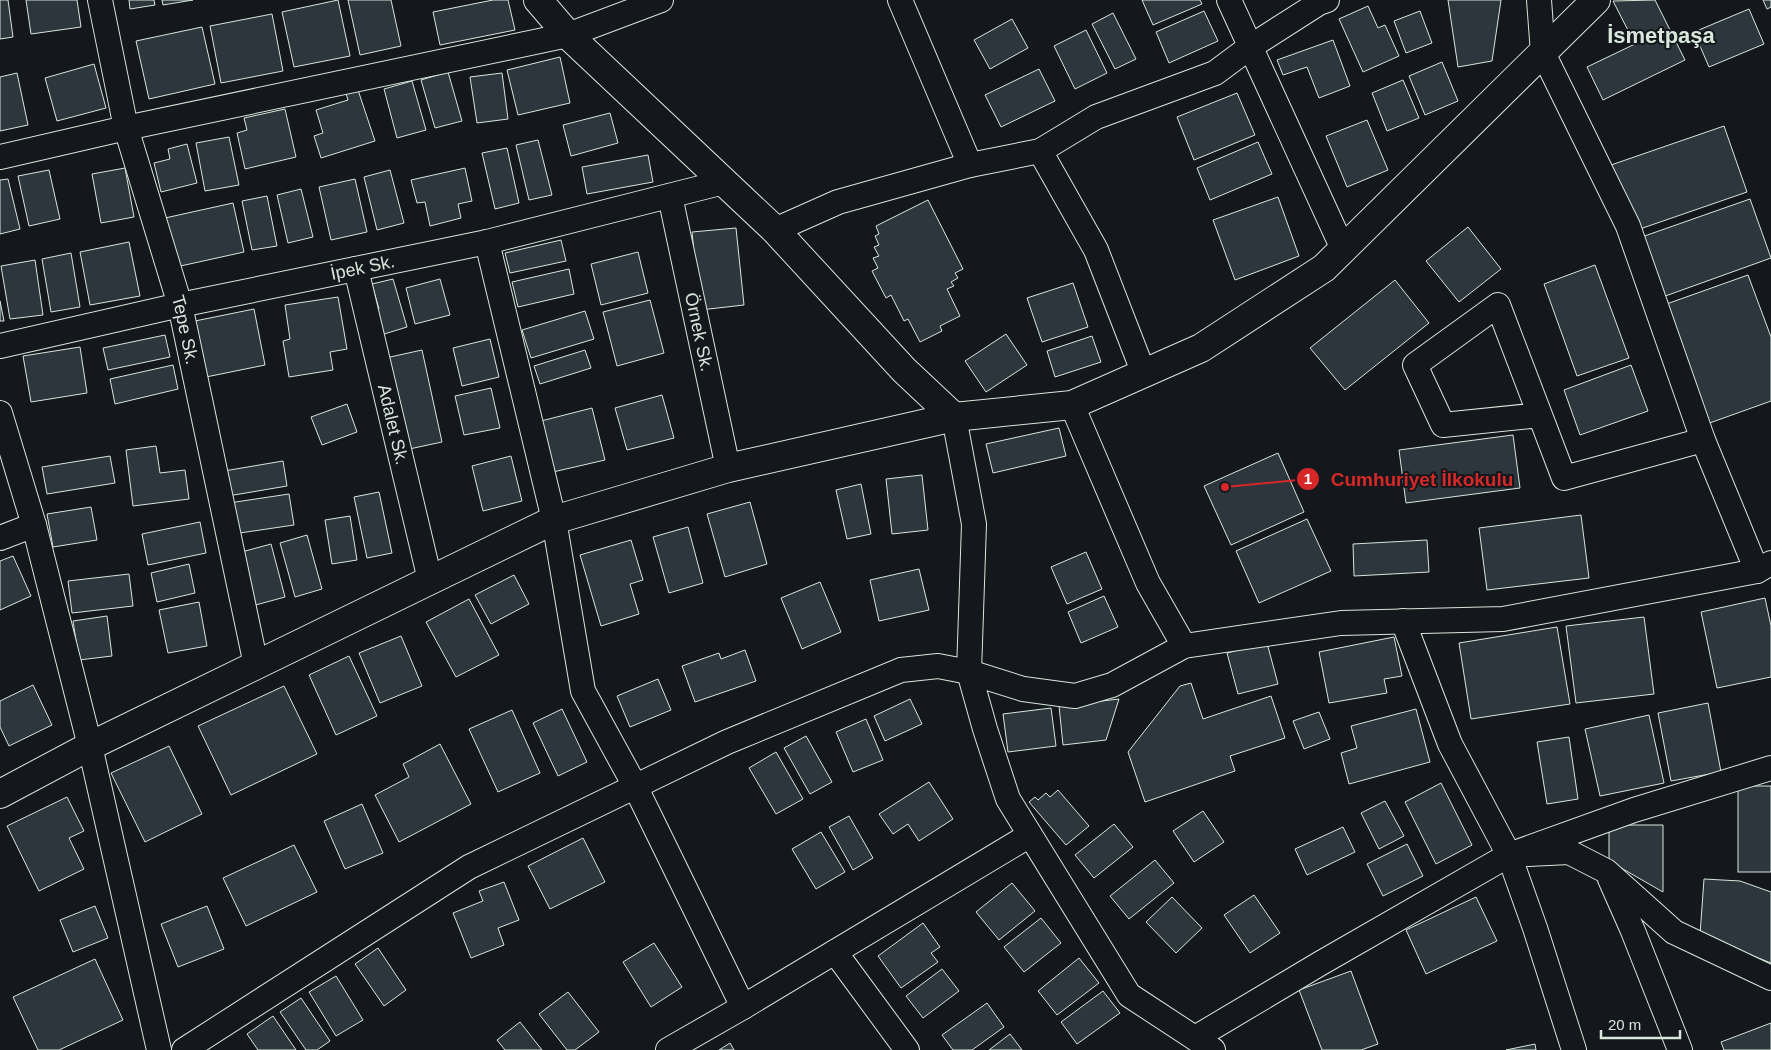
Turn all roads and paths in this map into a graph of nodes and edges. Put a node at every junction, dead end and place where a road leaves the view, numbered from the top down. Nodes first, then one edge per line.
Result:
1 (100, 0) edge
2 (538, 0) edge
3 (661, 0) edge
4 (900, 0) edge
5 (1229, 0) edge
6 (1327, 0) edge
7 (1539, 0) edge
8 (1596, 0) edge
9 (568, 35) junction
10 (1250, 47) junction
11 (1542, 53) junction
12 (126, 128) junction
13 (1040, 151) junction
14 (0, 157) edge
15 (970, 165) junction
16 (724, 182) junction
17 (670, 196) junction
18 (775, 230) junction
19 (487, 242) junction
20 (1343, 249) junction
21 (356, 269) junction
22 (180, 305) junction
23 (0, 346) edge
24 (1144, 374) junction
25 (1072, 405) junction
26 (0, 413) edge
27 (1540, 414) junction
28 (954, 417) junction
29 (1703, 440) junction
30 (728, 468) junction
31 (554, 520) junction
32 (34, 525) junction
33 (0, 538) edge
34 (1764, 567) edge
35 (430, 580) junction
36 (1403, 621) junction
37 (1184, 646) junction
38 (256, 665) junction
39 (969, 672) junction
40 (90, 746) junction
41 (1771, 768) edge
42 (635, 786) junction
43 (0, 794) edge
44 (1030, 835) junction
45 (1509, 856) junction
46 (1606, 871) junction
47 (835, 952) junction
48 (1771, 978) edge
49 (743, 1007) junction
50 (215, 1042) edge
51 (1204, 1044) edge
52 (160, 1050) edge
53 (184, 1050) edge
54 (668, 1050) edge
55 (907, 1050) edge
56 (1574, 1050) edge
57 (1680, 1050) edge

1 - 12 street, Tepe Sk.
2 - 9 street
3 - 9 street
4 - 15 street
5 - 10 street
6 - 10 street
7 - 11 street
8 - 11 street
9 - 12 street
9 - 16 street
10 - 13 street
10 - 20 street
11 - 20 street
11 - 29 street
12 - 14 street
12 - 22 street, Tepe Sk.
13 - 15 street
13 - 24 street
15 - 18 street
16 - 17 street, İpek Sk.
16 - 18 street
17 - 19 street, İpek Sk.
17 - 30 street, Örnek Sk.
18 - 28 street
19 - 21 street, İpek Sk.
19 - 31 street
20 - 24 street
21 - 22 street, İpek Sk.
21 - 35 street, Adalet Sk.
22 - 23 street, İpek Sk.
22 - 38 street, Tepe Sk.
24 - 25 street
25 - 28 street
25 - 37 street
26 - 32 street
27 - 27 street
27 - 29 street
28 - 30 street
28 - 39 street
29 - 34 street
30 - 31 street
31 - 35 street
31 - 42 street
32 - 33 street
32 - 40 street
34 - 36 street
35 - 38 street
36 - 37 street
36 - 45 street
37 - 39 street
38 - 40 street
39 - 42 street
39 - 44 street
40 - 43 street
40 - 52 street
41 - 45 street
42 - 49 street
42 - 50 street
44 - 47 street
44 - 51 street
45 - 46 street
45 - 51 street
45 - 56 street
46 - 48 street
46 - 57 street
47 - 49 street
47 - 55 street
49 - 54 street
50 - 53 street

